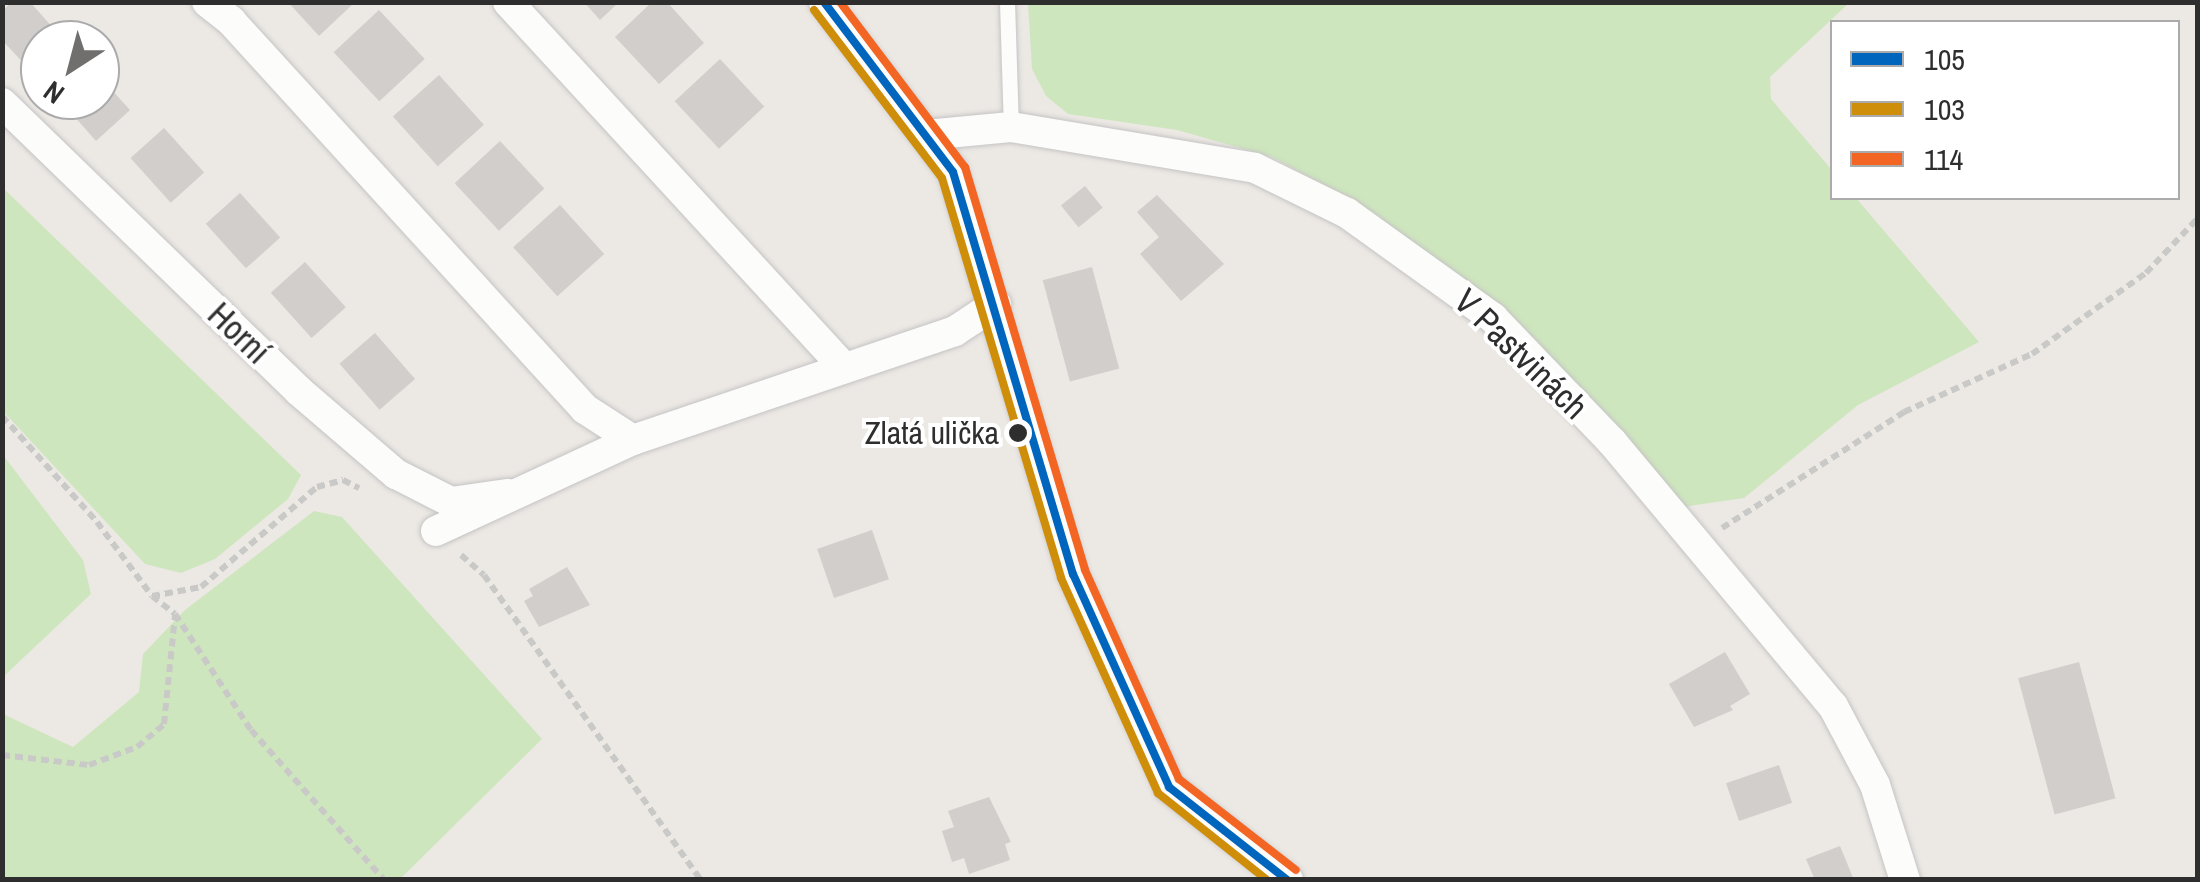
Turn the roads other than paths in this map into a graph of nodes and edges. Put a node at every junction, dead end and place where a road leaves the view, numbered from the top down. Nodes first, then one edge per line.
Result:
1 (207, 2) edge
2 (508, 2) edge
3 (824, 2) edge
4 (1007, 2) edge
5 (2, 104) edge
6 (1011, 127) junction
7 (926, 135) junction
8 (996, 304) junction
9 (844, 367) junction
10 (633, 440) junction
11 (508, 494) junction
12 (436, 531) road end
13 (1249, 865) edge
14 (1288, 880) edge
15 (1905, 880) edge

1 - 10 street
2 - 9 street
3 - 7 street
4 - 6 lane
5 - 11 street, Horní
6 - 7 street, V Pastvinách
6 - 15 street, V Pastvinách
7 - 8 street
8 - 9 street, Horní
8 - 13 street
9 - 10 street, Horní
10 - 11 street, Horní
11 - 12 street, Horní
13 - 14 street

